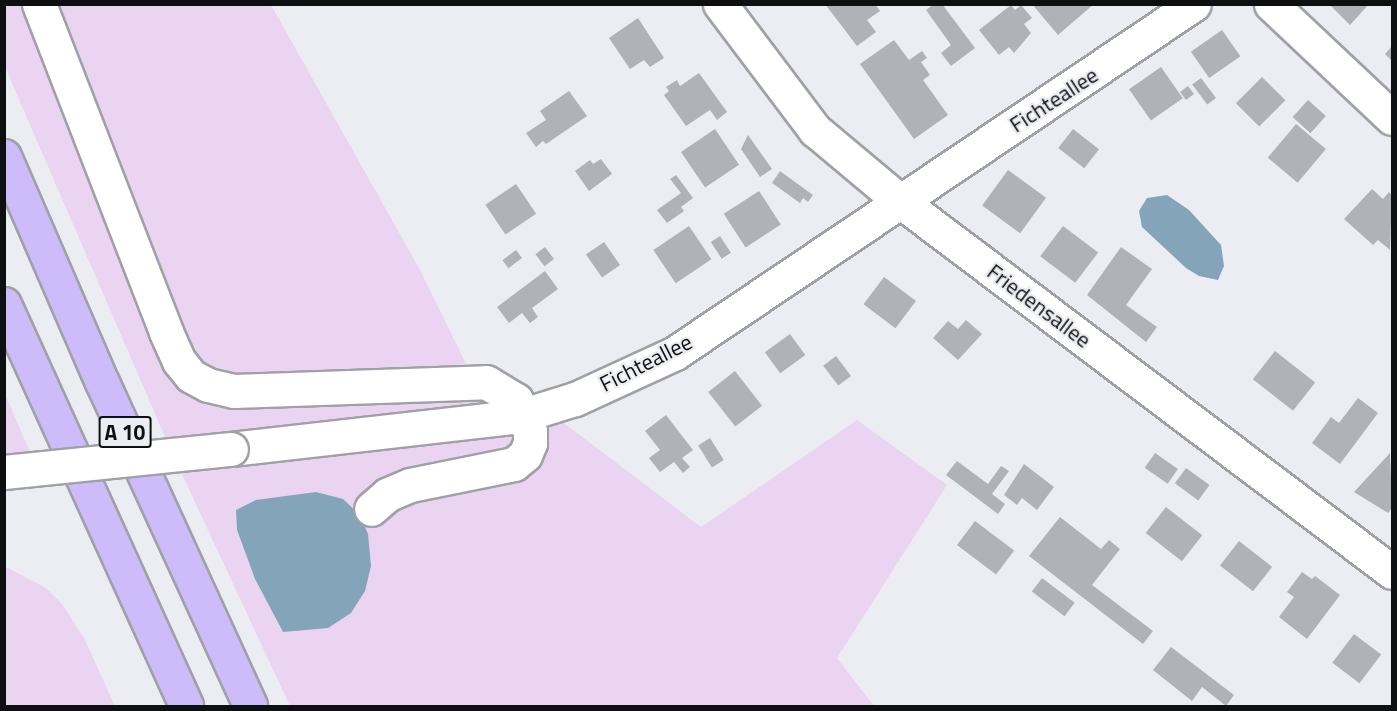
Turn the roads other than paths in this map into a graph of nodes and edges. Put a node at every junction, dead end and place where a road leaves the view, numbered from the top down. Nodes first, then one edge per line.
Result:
1 (39, 4) edge
2 (720, 4) edge
3 (1194, 4) edge
4 (1271, 4) edge
5 (1392, 118) edge
6 (4, 156) edge
7 (900, 201) junction
8 (4, 304) edge
9 (524, 415) junction
10 (4, 472) edge
11 (371, 509) dead end
12 (1392, 572) edge
13 (186, 706) edge
14 (250, 706) edge

1 - 9 street
2 - 7 street, Friedensallee
3 - 7 street, Fichteallee
4 - 5 street
6 - 14 highway, A 10
7 - 9 street, Fichteallee
7 - 12 street, Friedensallee
8 - 13 highway, A 10
9 - 10 street, Fichteallee, bridge
9 - 11 street

